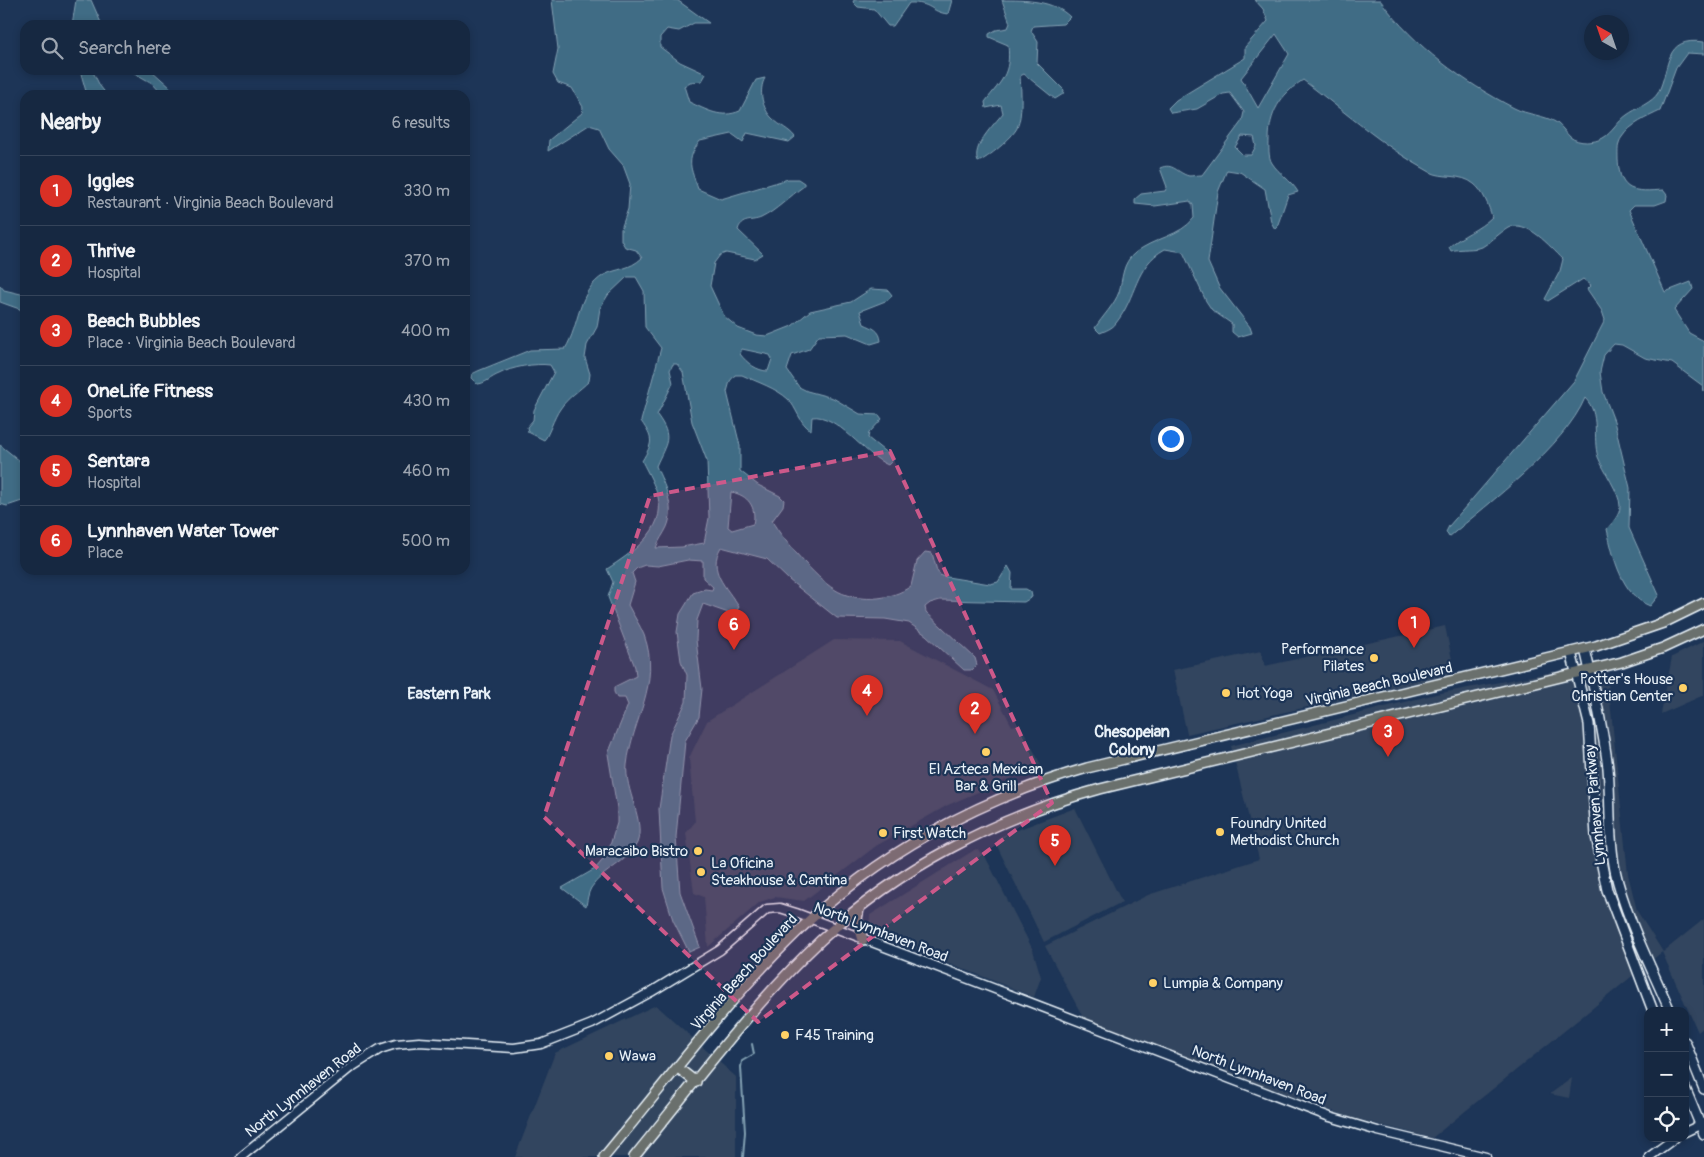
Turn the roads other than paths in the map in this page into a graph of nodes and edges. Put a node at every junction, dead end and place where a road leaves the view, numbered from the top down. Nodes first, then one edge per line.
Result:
1 (1704, 603) edge
2 (1704, 629) edge
3 (1585, 649) junction
4 (1571, 652) junction
5 (1590, 672) junction
6 (1577, 675) junction
7 (859, 909) junction
8 (811, 920) junction
9 (834, 928) junction
10 (863, 940) junction
11 (1651, 1007) edge
12 (1668, 1007) edge
13 (1689, 1052) edge
14 (678, 1068) junction
15 (696, 1082) junction
16 (1704, 1089) edge
17 (1689, 1096) edge
18 (1702, 1124) edge
19 (1689, 1130) edge
20 (1704, 1134) edge
21 (1669, 1142) edge
22 (241, 1157) edge
23 (604, 1157) edge
24 (634, 1157) edge
25 (1486, 1157) edge
26 (1648, 1157) edge

1 - 3 main road, Virginia Beach Boulevard
2 - 5 main road
3 - 4 main road, Virginia Beach Boulevard
3 - 5 main road, Lynnhaven Parkway
4 - 6 main road, Lynnhaven Parkway
4 - 8 main road, Virginia Beach Boulevard
5 - 6 main road
5 - 12 main road, Lynnhaven Parkway
6 - 7 main road
6 - 11 main road, Lynnhaven Parkway
7 - 9 main road
7 - 10 main road
8 - 9 street, North Lynnhaven Road
8 - 14 main road, Virginia Beach Boulevard
8 - 22 street, North Lynnhaven Road
9 - 10 street, North Lynnhaven Road
9 - 15 main road
10 - 25 street, North Lynnhaven Road
13 - 16 main road
14 - 15 main road
14 - 23 main road, Virginia Beach Boulevard
15 - 24 main road
17 - 18 main road
18 - 19 street
18 - 20 main road
21 - 26 street

